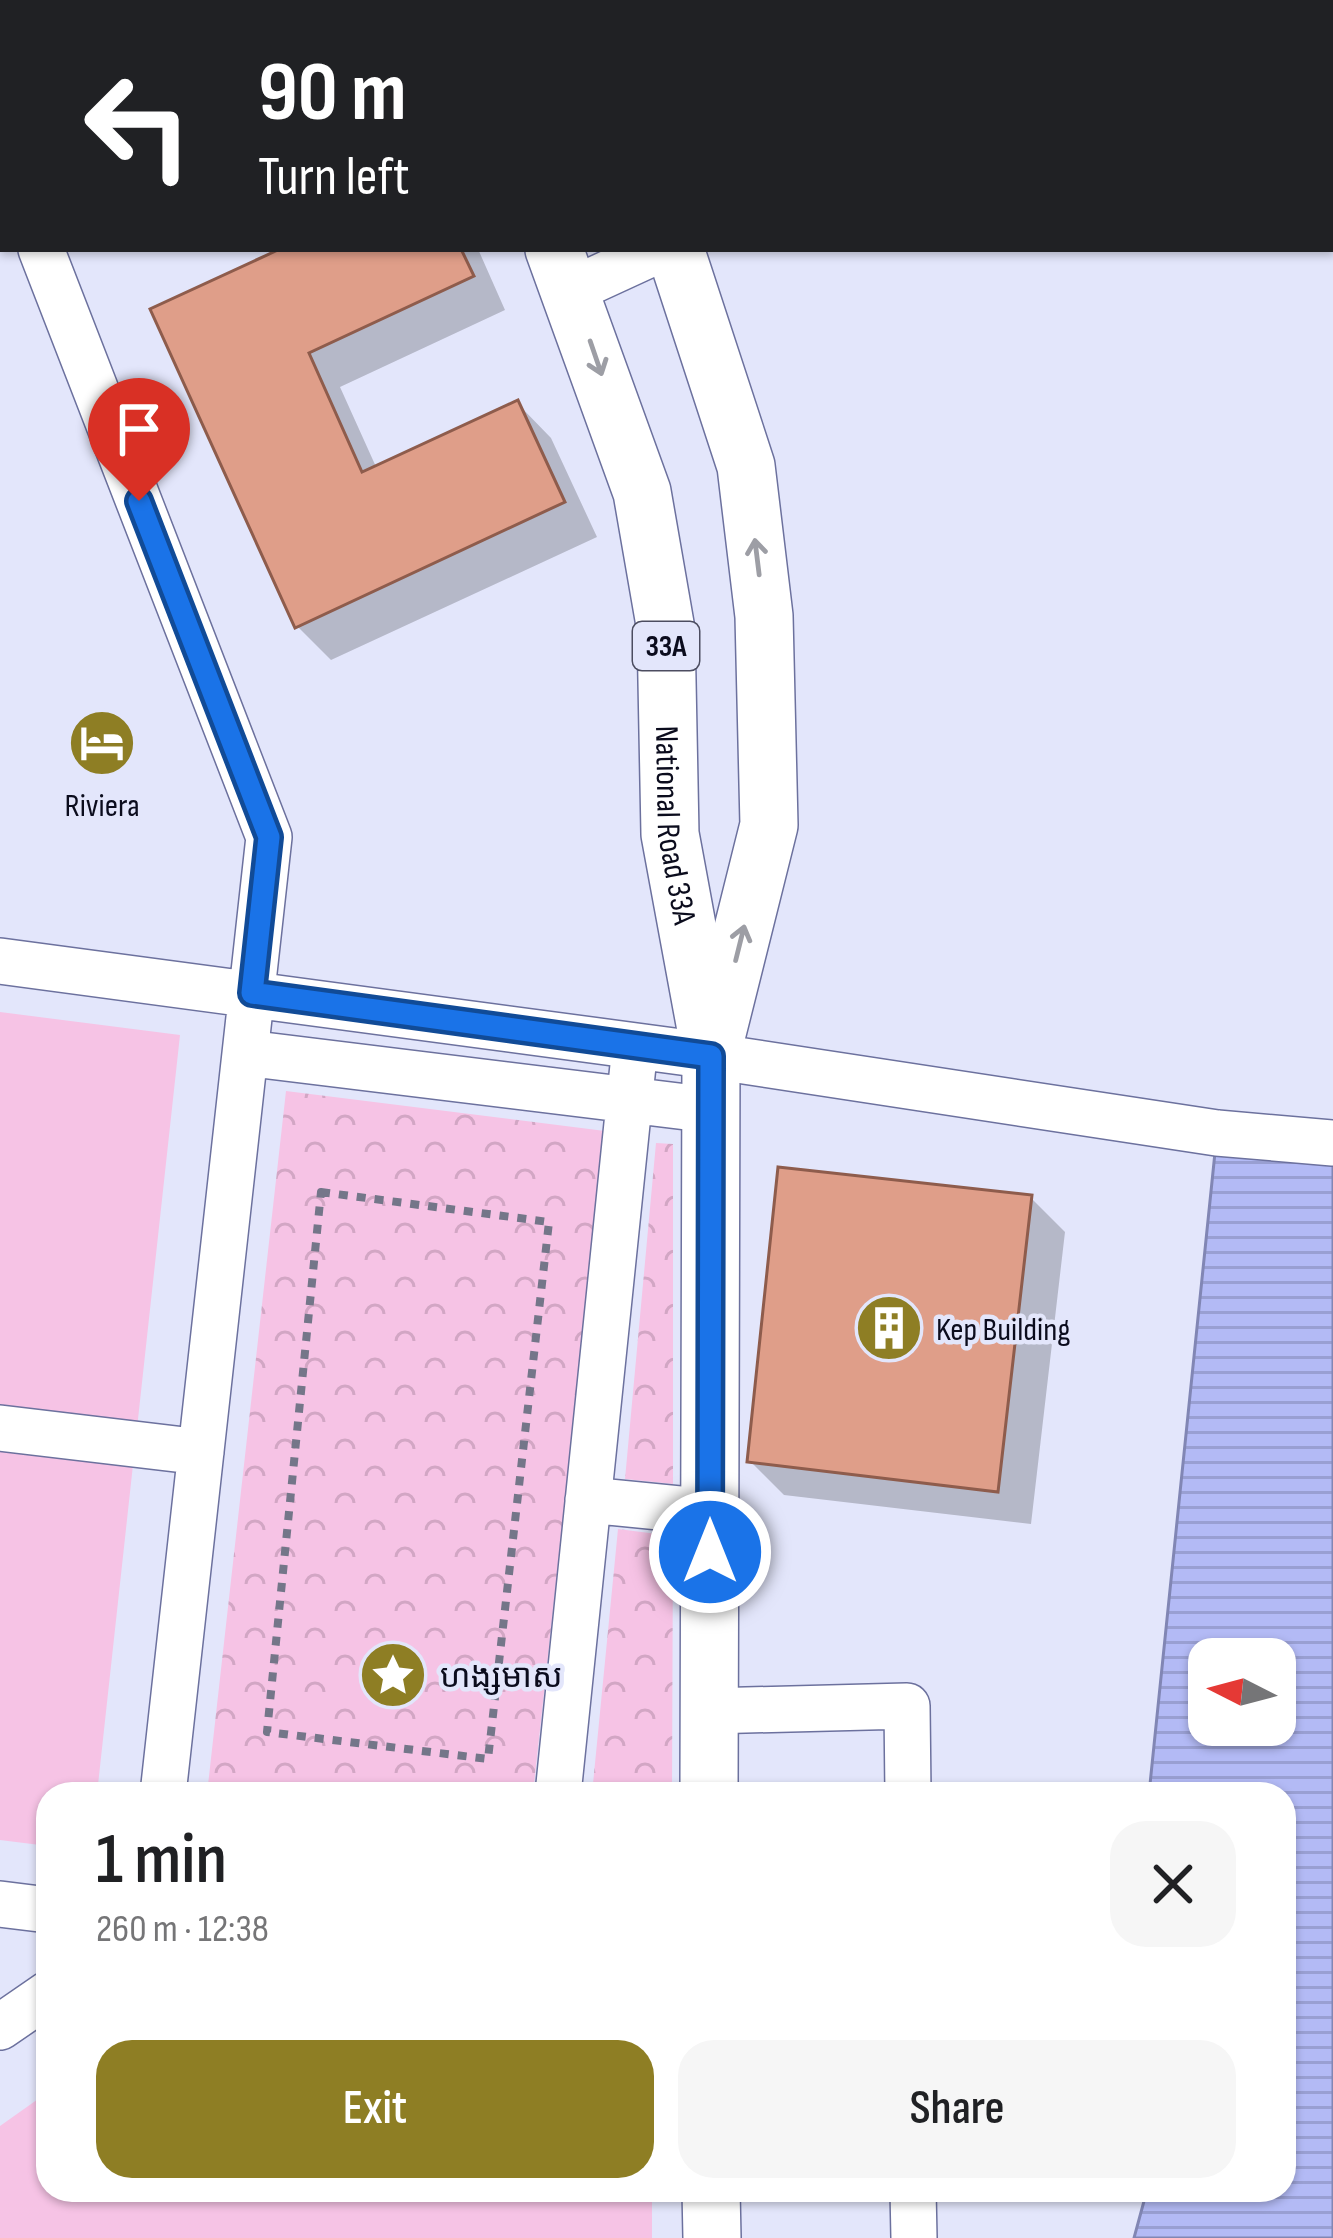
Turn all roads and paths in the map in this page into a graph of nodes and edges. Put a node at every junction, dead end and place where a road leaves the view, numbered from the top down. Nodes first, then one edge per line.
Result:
1 (41, 252) edge
2 (647, 252) edge
3 (676, 252) edge
4 (563, 270) edge
5 (0, 961) edge
6 (252, 993) junction
7 (635, 1046) junction
8 (246, 1053) junction
9 (711, 1083) junction
10 (629, 1100) junction
11 (1333, 1143) edge
12 (0, 1428) edge
13 (201, 1451) junction
14 (587, 1500) junction
15 (710, 1513) junction
16 (709, 1711) junction
17 (267, 1732) joint
18 (164, 1782) edge
19 (559, 1782) edge
20 (709, 1782) edge
21 (908, 1782) edge
22 (0, 1904) edge
23 (36, 1908) edge
24 (36, 2002) edge
25 (0, 2027) edge
26 (711, 2202) edge
27 (913, 2202) edge
28 (712, 2238) edge
29 (914, 2238) edge

1 - 6 street
2 - 4 street
9 -> 3 main road, National Road 33A / 33A
4 -> 9 main road, National Road 33A / 33A
5 - 6 street
6 - 7 street
6 - 8 street
7 - 9 street
7 - 10 street
8 - 10 street
8 - 13 street
9 - 10 street
9 - 11 street
9 - 15 main road, National Road 33A / 33A
10 - 14 street
12 - 13 street
13 - 18 street
14 - 15 street
14 - 19 street
15 - 16 main road, National Road 33A / 33A
16 - 20 main road, National Road 33A / 33A
16 - 21 street
17 - 17 path
22 - 23 street
24 - 25 street
26 - 28 main road
27 - 29 street

